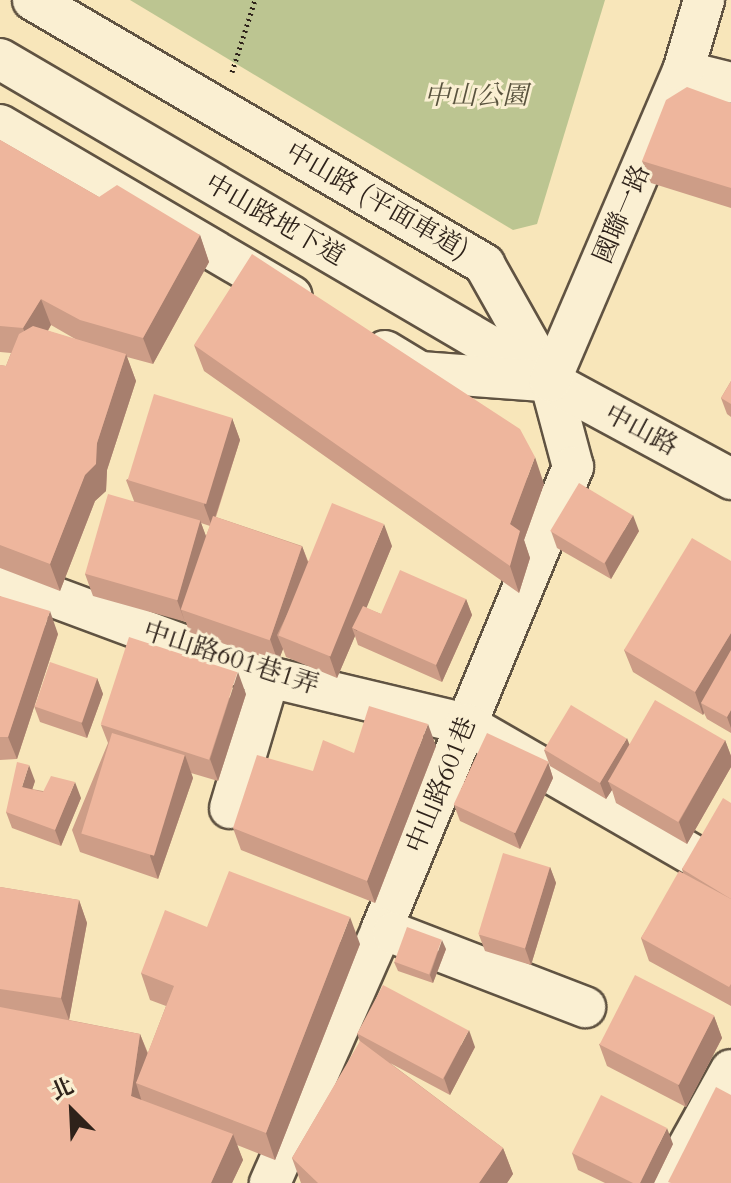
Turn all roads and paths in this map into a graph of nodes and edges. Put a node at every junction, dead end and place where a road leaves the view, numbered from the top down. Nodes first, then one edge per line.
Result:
1 (33, 0) edge
2 (255, 0) edge
3 (704, 0) edge
4 (0, 59) edge
5 (683, 71) junction
6 (231, 76) dead end
7 (731, 83) edge
8 (0, 125) edge
9 (550, 381) junction
10 (731, 479) edge
11 (0, 577) edge
12 (269, 677) junction
13 (466, 724) junction
14 (230, 808) dead end
15 (695, 856) edge
16 (382, 929) junction
17 (585, 1007) dead end
18 (731, 1070) edge
19 (270, 1183) edge
20 (668, 1183) edge

1 - 9 street, 中山路 (平面車道)
2 - 6 path
3 - 5 street, 國聯一路
4 - 9 street, 中山路地下道
5 - 7 street
5 - 9 street, 國聯一路
8 - 9 street
9 - 10 street, 中山路
9 - 13 street, 中山路601巷
11 - 12 street, 中山路601巷1弄
12 - 13 street, 中山路601巷1弄
12 - 14 street
13 - 15 street, 中山路601巷1弄
13 - 16 street, 中山路601巷
16 - 17 street
16 - 19 street, 中山路601巷
18 - 20 street

